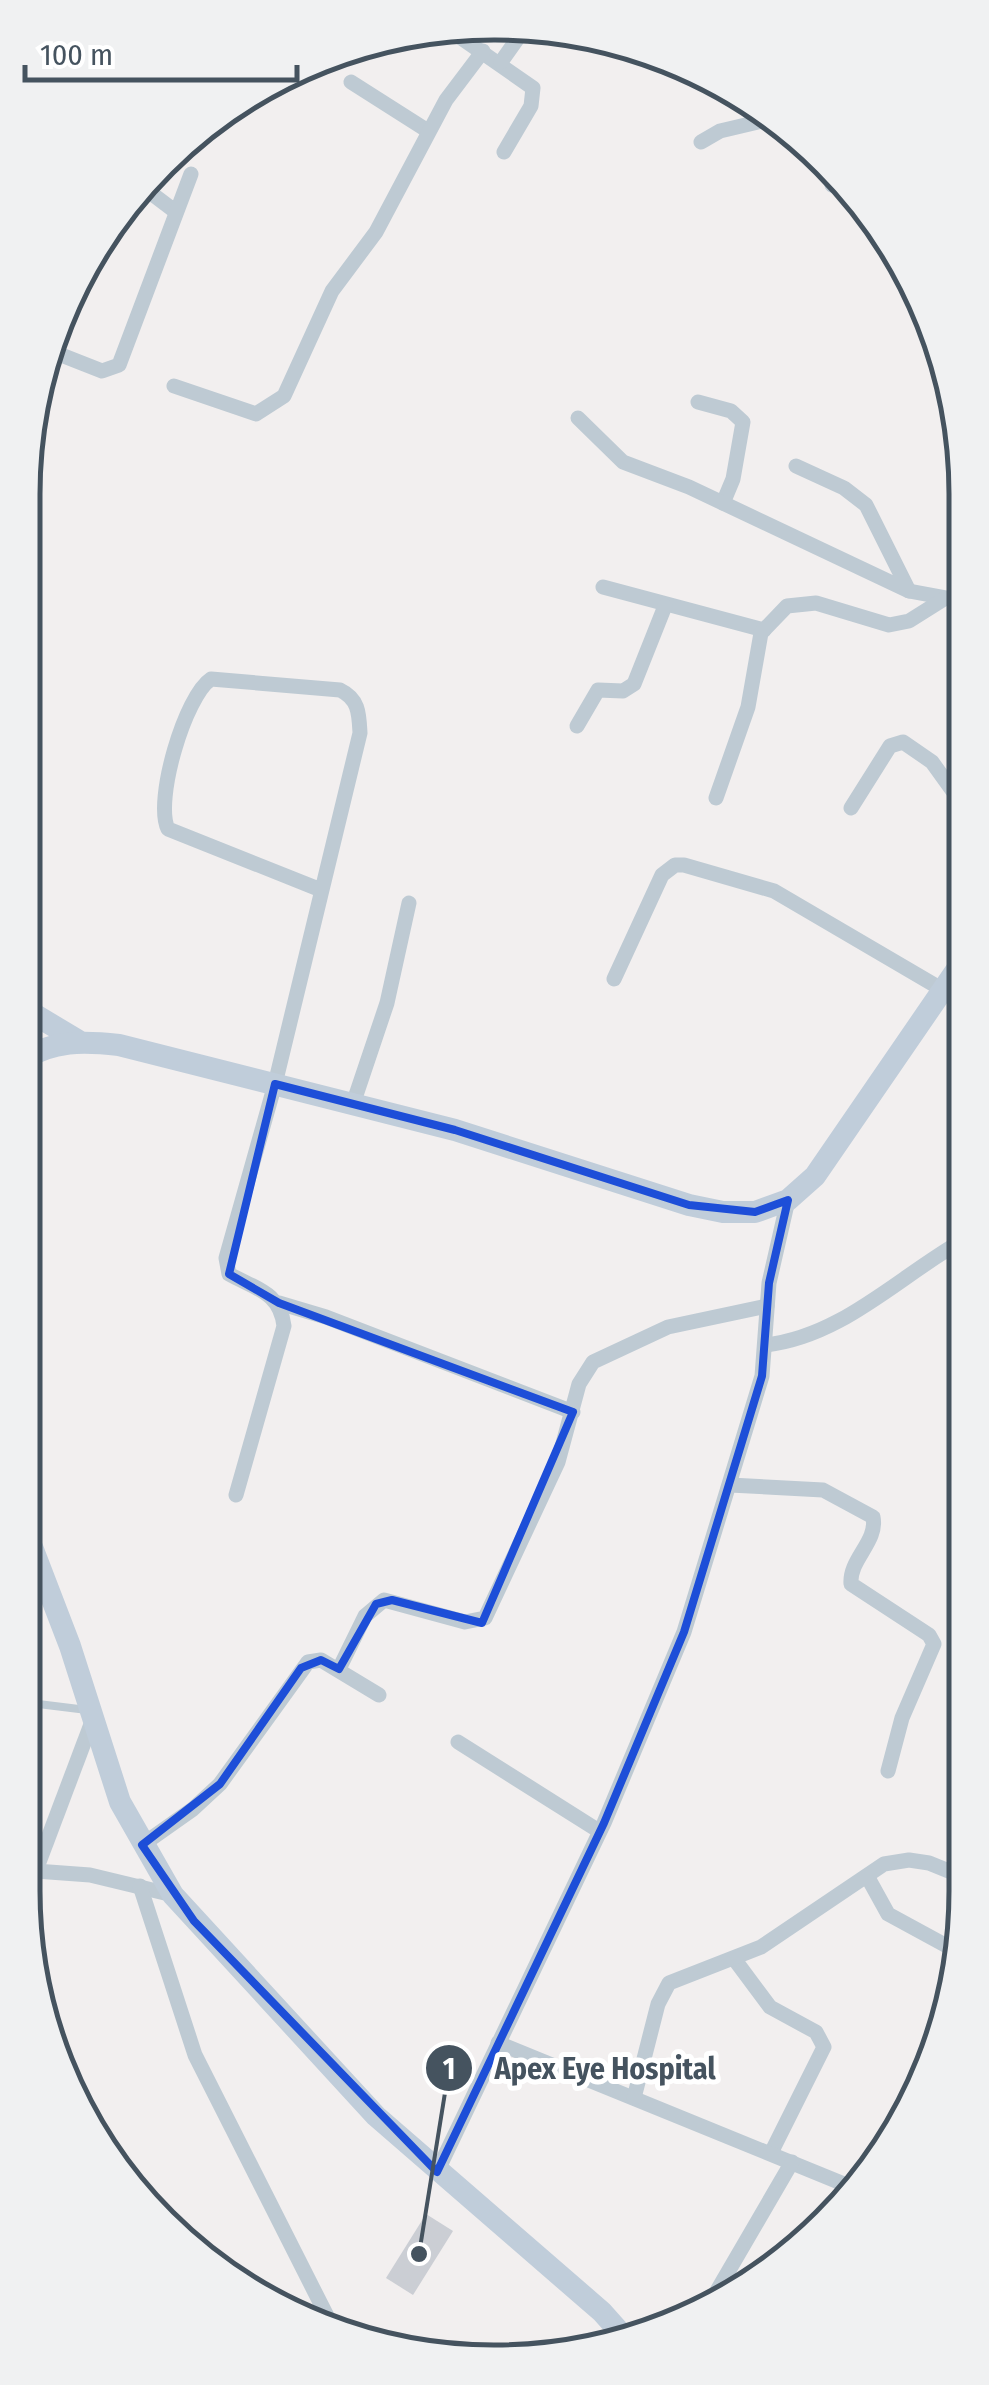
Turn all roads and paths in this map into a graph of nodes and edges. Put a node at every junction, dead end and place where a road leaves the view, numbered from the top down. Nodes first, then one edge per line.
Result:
1 (468, 41) edge
2 (516, 41) edge
3 (483, 50) junction
4 (501, 62) junction
5 (350, 82) dead end
6 (755, 123) edge
7 (428, 132) junction
8 (701, 142) dead end
9 (504, 152) dead end
10 (191, 174) dead end
11 (153, 195) edge
12 (176, 212) junction
13 (62, 355) edge
14 (174, 386) dead end
15 (698, 402) dead end
16 (578, 418) dead end
17 (796, 466) dead end
18 (723, 503) junction
19 (604, 587) dead end
20 (909, 591) junction
21 (944, 599) junction
22 (949, 600) edge
23 (665, 606) junction
24 (764, 630) junction
25 (578, 726) dead end
26 (949, 785) edge
27 (716, 798) dead end
28 (851, 808) dead end
29 (321, 890) junction
30 (409, 903) dead end
31 (614, 979) dead end
32 (949, 980) edge
33 (942, 990) junction
34 (40, 1018) edge
35 (77, 1040) junction
36 (40, 1049) edge
37 (275, 1084) junction
38 (353, 1104) junction
39 (788, 1200) junction
40 (949, 1250) edge
41 (279, 1303) junction
42 (766, 1306) junction
43 (766, 1345) junction
44 (573, 1412) junction
45 (730, 1485) junction
46 (236, 1495) dead end
47 (40, 1569) edge
48 (339, 1669) junction
49 (379, 1695) dead end
50 (40, 1705) edge
51 (93, 1714) junction
52 (458, 1742) dead end
53 (888, 1771) dead end
54 (599, 1831) junction
55 (40, 1843) edge
56 (142, 1845) junction
57 (40, 1872) edge
58 (949, 1873) edge
59 (867, 1876) junction
60 (140, 1886) junction
61 (173, 1895) junction
62 (945, 1946) edge
63 (734, 1960) junction
64 (498, 2042) junction
65 (634, 2098) junction
66 (771, 2153) junction
67 (792, 2162) junction
68 (437, 2172) junction
69 (842, 2183) edge
70 (721, 2285) edge
71 (325, 2312) edge
72 (617, 2329) edge

1 - 3 street
2 - 4 street
3 - 4 street
3 - 7 street
4 - 9 street
5 - 7 street
6 - 8 street
7 - 14 street
10 - 12 street
11 - 12 street
12 - 13 street
15 - 18 street
16 - 18 street
17 - 20 street
18 - 20 street
19 - 23 street
20 - 21 street
21 - 22 street
21 - 24 street
23 - 24 street
23 - 25 street
24 - 27 street
26 - 28 street
29 - 29 street
29 - 37 street
30 - 38 street
31 - 33 street
32 - 33 street
33 - 39 street
34 - 35 street
35 - 36 street
35 - 37 street
37 - 38 street
37 - 41 street
38 - 39 street
39 - 42 street
40 - 43 street
41 - 44 street
41 - 46 street
42 - 43 street
42 - 44 street
43 - 45 street
44 - 48 street
45 - 53 street
45 - 54 street
47 - 51 street
48 - 49 street
48 - 56 street
50 - 51 lane
51 - 55 street
51 - 56 street
52 - 54 street
54 - 64 street
56 - 61 street
57 - 60 street
58 - 59 street
59 - 62 street
59 - 63 street
60 - 61 street
60 - 71 street
61 - 68 street
63 - 65 street
63 - 66 street
64 - 65 street
64 - 68 street
65 - 66 street
66 - 67 street
67 - 69 street
67 - 70 street
68 - 72 street

